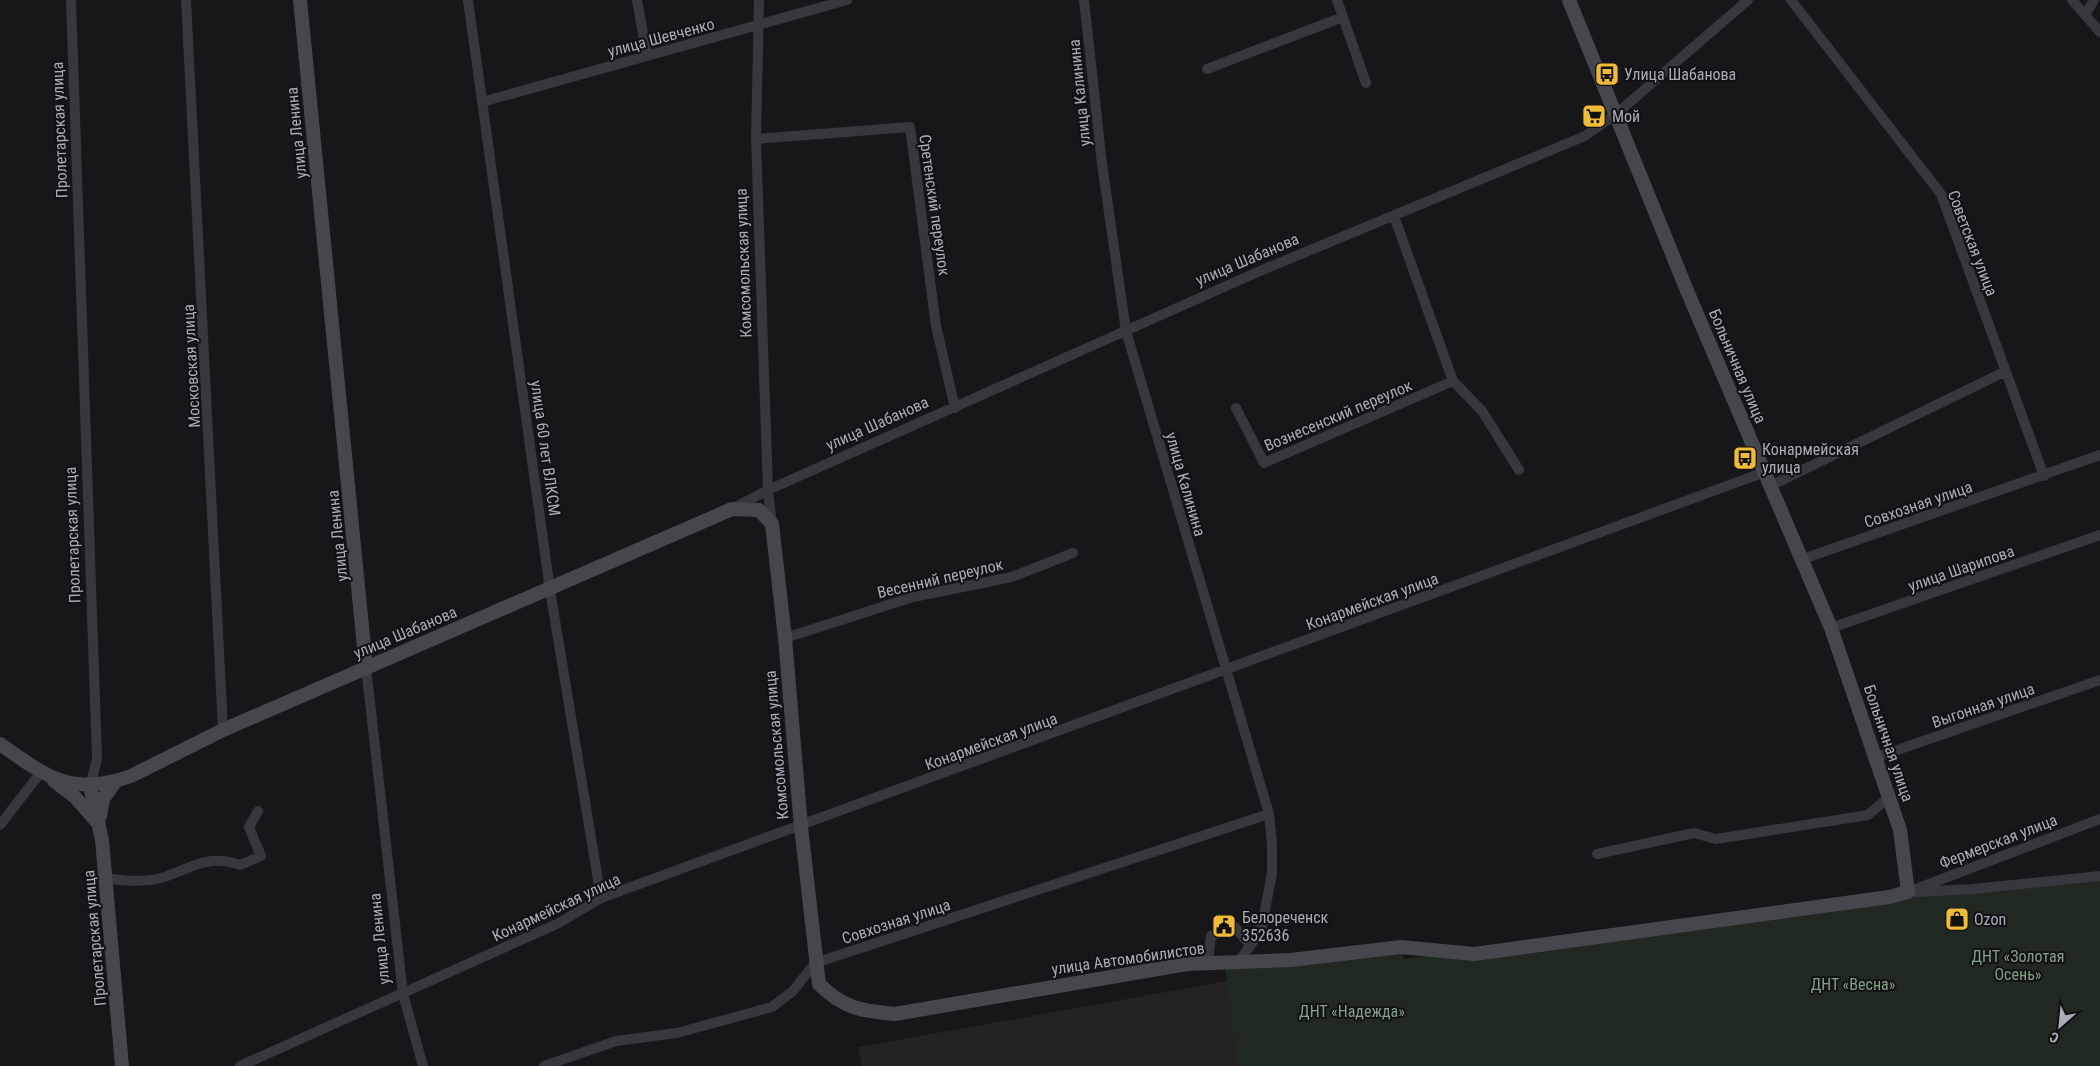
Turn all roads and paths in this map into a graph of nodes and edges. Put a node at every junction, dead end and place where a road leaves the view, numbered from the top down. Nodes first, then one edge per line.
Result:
1 (71, 0) edge
2 (186, 0) edge
3 (300, 0) edge
4 (468, 0) edge
5 (637, 0) edge
6 (759, 0) edge
7 (847, 0) edge
8 (1084, 0) edge
9 (1336, 0) edge
10 (1569, 0) edge
11 (1748, 0) edge
12 (1791, 0) edge
13 (2072, 0) edge
14 (2094, 0) edge
15 (2085, 15) junction
16 (1343, 17) junction
17 (758, 26) junction
18 (2100, 32) edge
19 (646, 56) junction
20 (1207, 69) dead end
21 (1366, 83) dead end
22 (482, 102) junction
23 (1615, 115) junction
24 (756, 138) junction
25 (1394, 216) junction
26 (1126, 332) junction
27 (2004, 372) junction
28 (1453, 382) junction
29 (955, 408) junction
30 (1236, 408) dead end
31 (2100, 455) edge
32 (1519, 470) dead end
33 (1765, 472) junction
34 (2044, 476) junction
35 (1772, 485) junction
36 (768, 490) junction
37 (732, 509) junction
38 (772, 524) junction
39 (2100, 536) edge
40 (1073, 553) dead end
41 (1803, 559) junction
42 (550, 590) junction
43 (1831, 628) junction
44 (785, 638) junction
45 (366, 667) junction
46 (1226, 671) junction
47 (2100, 680) edge
48 (223, 730) junction
49 (0, 744) edge
50 (1877, 757) junction
51 (41, 772) junction
52 (116, 782) junction
53 (90, 786) junction
54 (1889, 796) junction
55 (258, 811) dead end
56 (1269, 814) junction
57 (2100, 819) edge
58 (0, 825) edge
59 (100, 827) junction
60 (800, 827) junction
61 (1597, 854) dead end
62 (2100, 876) edge
63 (106, 878) junction
64 (1908, 892) junction
65 (601, 898) junction
66 (1249, 944) junction
67 (1238, 962) junction
68 (815, 963) junction
69 (1208, 963) junction
70 (403, 994) junction
71 (122, 1066) edge
72 (240, 1066) edge
73 (423, 1066) edge
74 (544, 1066) edge

1 - 53 street, Пролетарская улица
2 - 48 street, Московская улица
3 - 45 street, улица Ленина
4 - 22 street, улица 60 лет ВЛКСМ
5 - 19 street
6 - 17 street, Комсомольская улица
7 - 17 street, улица Шевченко
8 - 26 street, улица Калинина
9 - 16 street
10 - 23 street, Больничная улица
11 - 23 street, улица Шабанова
12 - 27 street, Советская улица
13 - 15 street
14 - 15 street
15 - 18 street
16 - 20 street
16 - 21 street
17 - 19 street, улица Шевченко
17 - 24 street, Комсомольская улица
19 - 22 street, улица Шевченко
22 - 42 street, улица 60 лет ВЛКСМ
23 - 25 street, улица Шабанова
23 - 33 street, Больничная улица
24 - 29 street, Сретенский переулок
24 - 36 street, Комсомольская улица
25 - 26 street, улица Шабанова
25 - 28 street
26 - 29 street, улица Шабанова
26 - 46 street, улица Калинина
27 - 34 street, Советская улица
27 - 35 street
28 - 30 street, Вознесенский переулок
28 - 32 street
29 - 36 street, улица Шабанова
31 - 34 street
33 - 35 street, Больничная улица
33 - 46 street, Конармейская улица
34 - 41 street, Совхозная улица
35 - 41 street, Больничная улица
36 - 37 street, улица Шабанова
36 - 38 street, Комсомольская улица
37 - 38 street, улица Шабанова
37 - 42 street, улица Шабанова
38 - 44 street, Комсомольская улица
39 - 43 street, улица Шарипова
40 - 44 street, Весенний переулок
41 - 43 street, Больничная улица
42 - 45 street, улица Шабанова
42 - 65 street, улица 60 лет ВЛКСМ
43 - 50 street, Больничная улица
44 - 60 street, Комсомольская улица
45 - 48 street, улица Шабанова
45 - 70 street, улица Ленина
46 - 56 street, улица Калинина
46 - 60 street, Конармейская улица
47 - 50 street, Выгонная улица
48 - 52 street, улица Шабанова
49 - 51 street
50 - 54 street, Больничная улица
51 - 53 street, улица Шабанова
51 - 58 street
51 - 59 street
52 - 53 street, улица Шабанова
52 - 59 street
53 - 59 street, Пролетарская улица
54 - 61 street
54 - 64 street, Больничная улица
55 - 63 street
56 - 66 street, улица Калинина
56 - 68 street, Совхозная улица
57 - 64 street, Фермерская улица
59 - 63 street, Пролетарская улица
60 - 65 street, Конармейская улица
60 - 68 street, Комсомольская улица
62 - 64 street
63 - 71 street, Пролетарская улица
64 - 67 street, улица Автомобилистов
65 - 70 street, Конармейская улица
66 - 67 street, улица Калинина
66 - 69 street
67 - 69 street, улица Автомобилистов
68 - 69 street, улица Автомобилистов
68 - 74 street
70 - 72 street, Конармейская улица
70 - 73 street, улица Ленина

